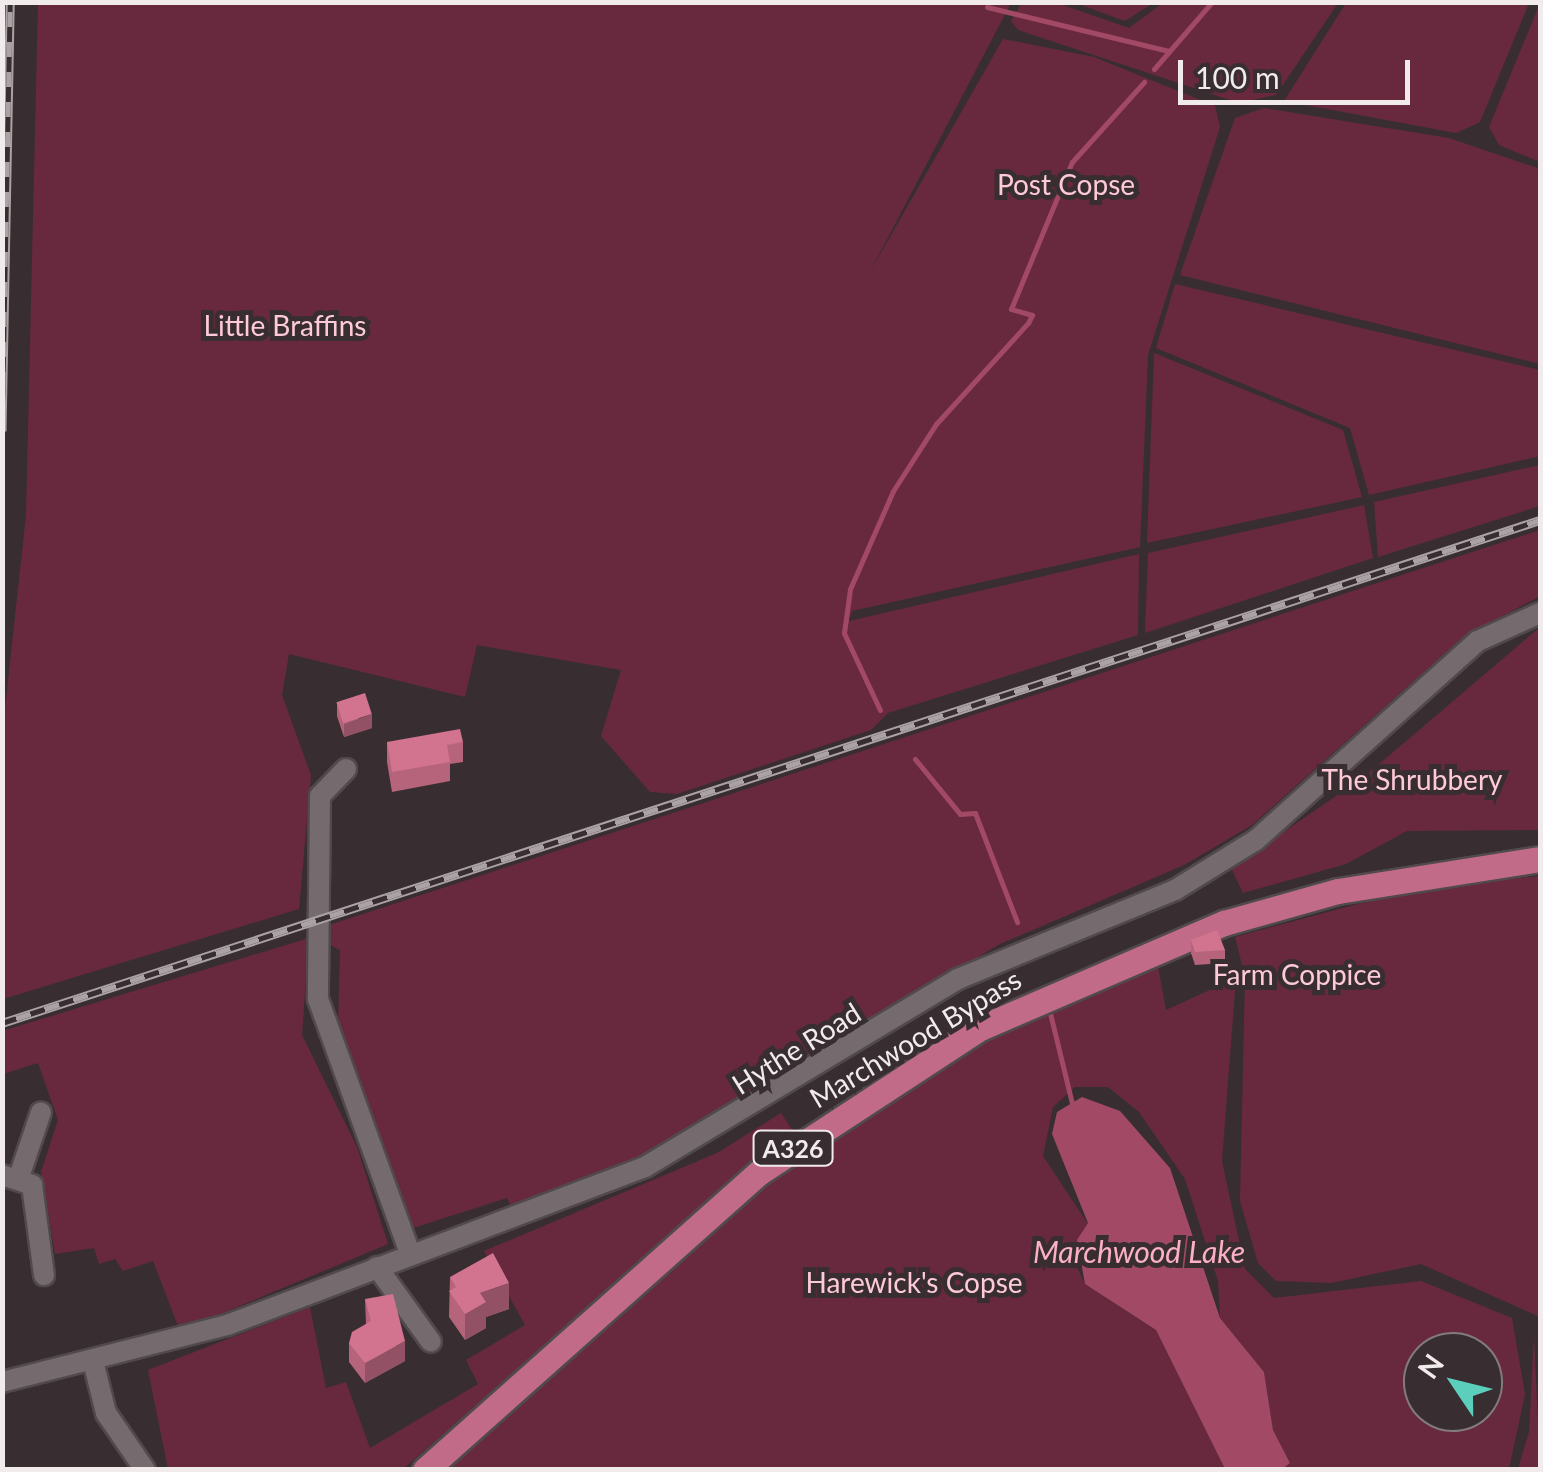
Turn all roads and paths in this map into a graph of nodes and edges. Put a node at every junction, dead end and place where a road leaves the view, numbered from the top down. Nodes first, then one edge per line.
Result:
1 (1540, 613) edge
2 (346, 769) dead end
3 (1540, 859) edge
4 (41, 1112) dead end
5 (11, 1174) edge
6 (410, 1254) junction
7 (378, 1268) junction
8 (44, 1275) dead end
9 (430, 1342) dead end
10 (93, 1361) junction
11 (2, 1382) edge
12 (145, 1470) edge
13 (425, 1470) edge

1 - 6 street, Hythe Road
2 - 6 street
3 - 13 main road, Marchwood Bypass / A326
4 - 5 street
5 - 8 street
6 - 7 street, Hythe Road
7 - 9 street
7 - 10 street, Hythe Road
10 - 11 street, Hythe Road
10 - 12 street

